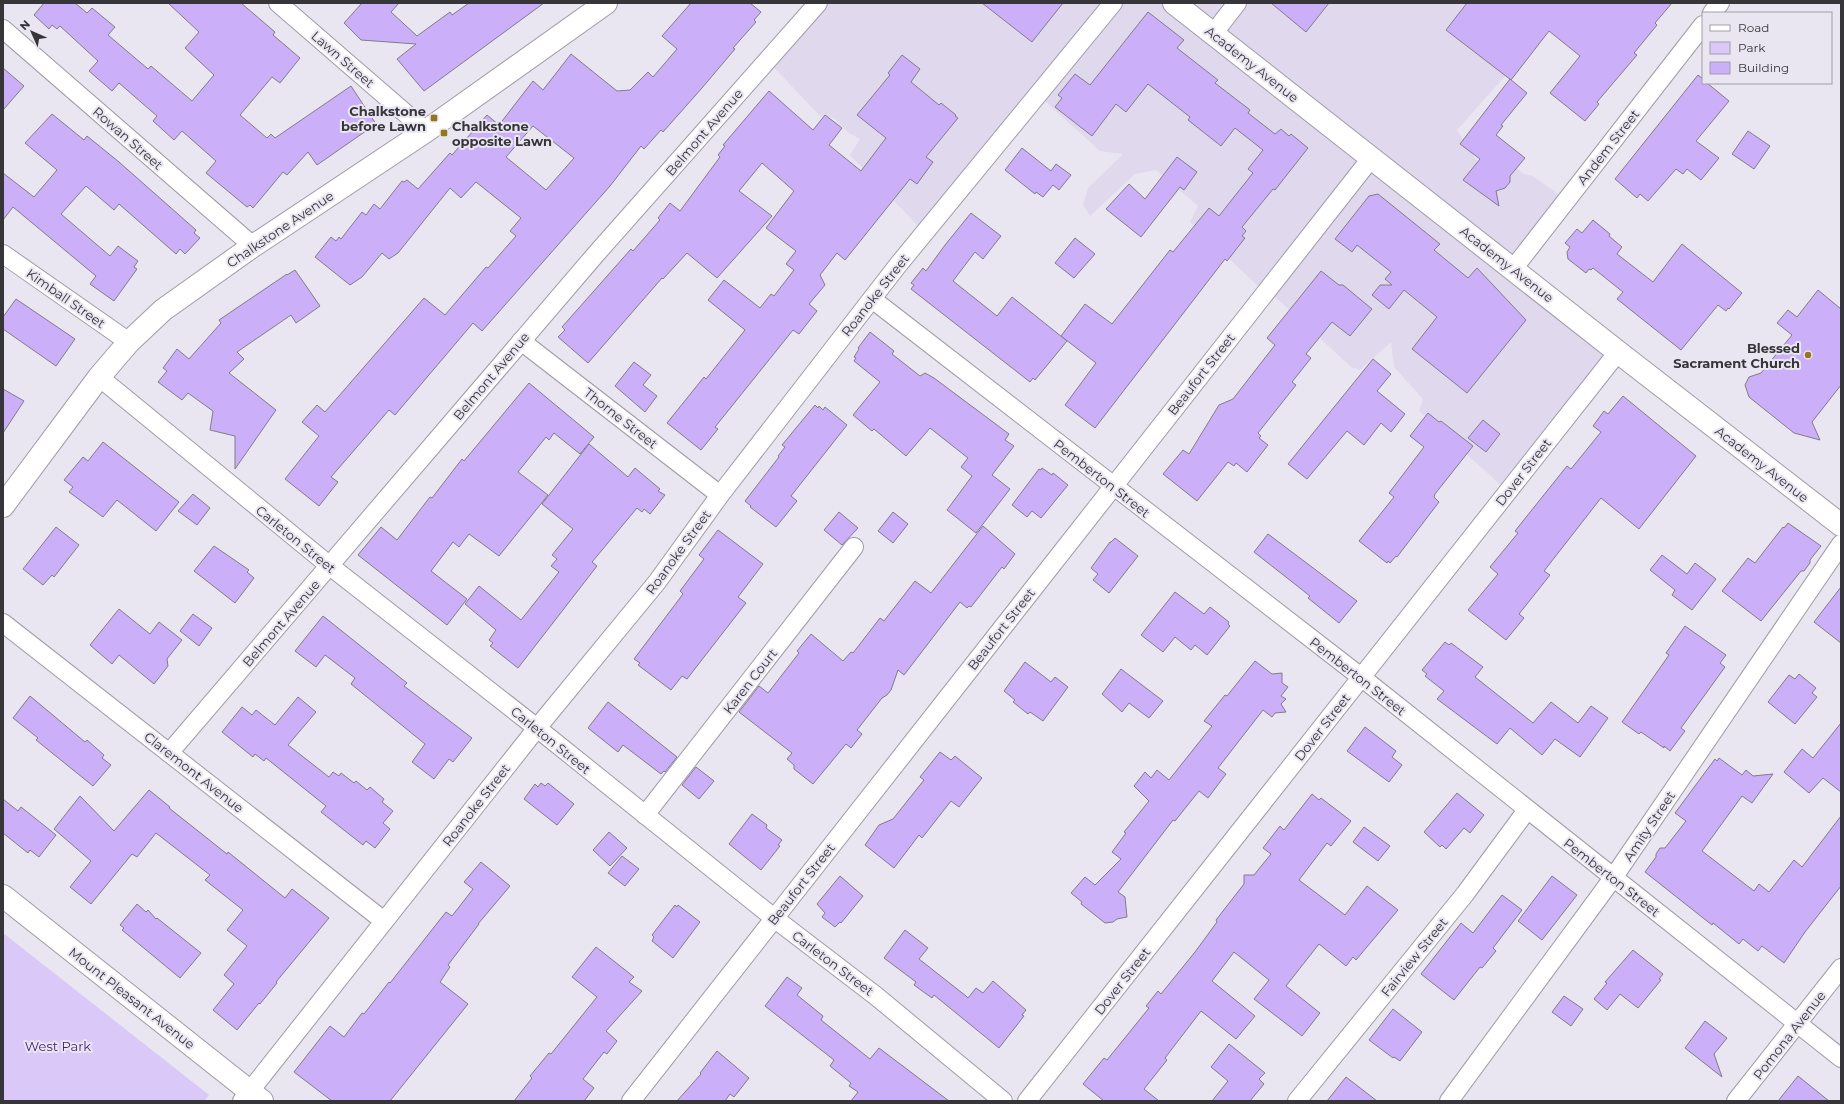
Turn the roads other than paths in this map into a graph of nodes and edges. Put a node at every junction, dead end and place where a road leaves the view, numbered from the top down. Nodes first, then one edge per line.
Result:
1 (278, 3) edge
2 (818, 3) edge
3 (1113, 3) edge
4 (1174, 3) edge
5 (1237, 3) edge
6 (1720, 3) edge
7 (602, 4) edge
8 (1713, 12) edge
9 (1702, 26) edge
10 (3, 29) edge
11 (1213, 34) junction
12 (426, 132) junction
13 (1372, 157) junction
14 (253, 246) junction
15 (3, 254) edge
16 (1513, 269) junction
17 (872, 299) junction
18 (521, 341) junction
19 (129, 342) junction
20 (1618, 352) junction
21 (99, 377) junction
22 (1113, 486) junction
23 (720, 495) junction
24 (3, 506) edge
25 (1841, 525) edge
26 (1841, 544) edge
27 (854, 547) dead end
28 (330, 566) junction
29 (3, 623) edge
30 (1361, 677) junction
31 (537, 728) junction
32 (169, 753) junction
33 (1527, 810) junction
34 (645, 816) junction
35 (1613, 878) junction
36 (3, 896) edge
37 (774, 918) junction
38 (384, 921) junction
39 (1841, 968) edge
40 (1797, 1023) junction
41 (1841, 1058) edge
42 (251, 1098) edge
43 (631, 1101) edge
44 (1003, 1101) edge
45 (1027, 1101) edge
46 (1298, 1101) edge
47 (1449, 1101) edge
48 (1736, 1101) edge

1 - 12 street, Lawn Street
2 - 18 street, Belmont Avenue
3 - 17 street, Roanoke Street
4 - 11 main road, Academy Avenue
5 - 11 street
6 - 8 street
7 - 12 main road, Chalkstone Avenue
9 - 16 street, Andem Street
10 - 14 street, Rowan Street
11 - 13 main road, Academy Avenue
12 - 14 main road, Chalkstone Avenue
13 - 16 main road, Academy Avenue
13 - 22 street, Beaufort Street
14 - 19 main road, Chalkstone Avenue
15 - 19 street, Kimball Street
16 - 20 main road, Academy Avenue
17 - 22 street, Pemberton Street
17 - 23 street, Roanoke Street
18 - 23 street, Thorne Street
18 - 28 street, Belmont Avenue
19 - 21 main road, Chalkstone Avenue
20 - 25 main road, Academy Avenue
20 - 30 street, Dover Street
21 - 24 main road, Chalkstone Avenue
21 - 28 street, Carleton Street
22 - 30 street, Pemberton Street
22 - 37 street, Beaufort Street
23 - 31 street, Roanoke Street
26 - 35 street, Amity Street
27 - 34 street, Karen Court
28 - 31 street, Carleton Street
28 - 32 street, Belmont Avenue
29 - 32 street, Claremont Avenue
30 - 33 street, Pemberton Street
30 - 45 street, Dover Street
31 - 34 street, Carleton Street
31 - 38 street, Roanoke Street
32 - 38 street, Claremont Avenue
33 - 35 street, Pemberton Street
33 - 46 street, Fairview Street
34 - 37 street, Carleton Street
35 - 40 street, Pemberton Street
35 - 47 street, Amity Street
36 - 42 main road, Mount Pleasant Avenue
37 - 43 street, Beaufort Street
37 - 44 street, Carleton Street
38 - 42 street, Roanoke Street
39 - 40 street, Pomona Avenue
40 - 41 street, Pemberton Street
40 - 48 street, Pomona Avenue

